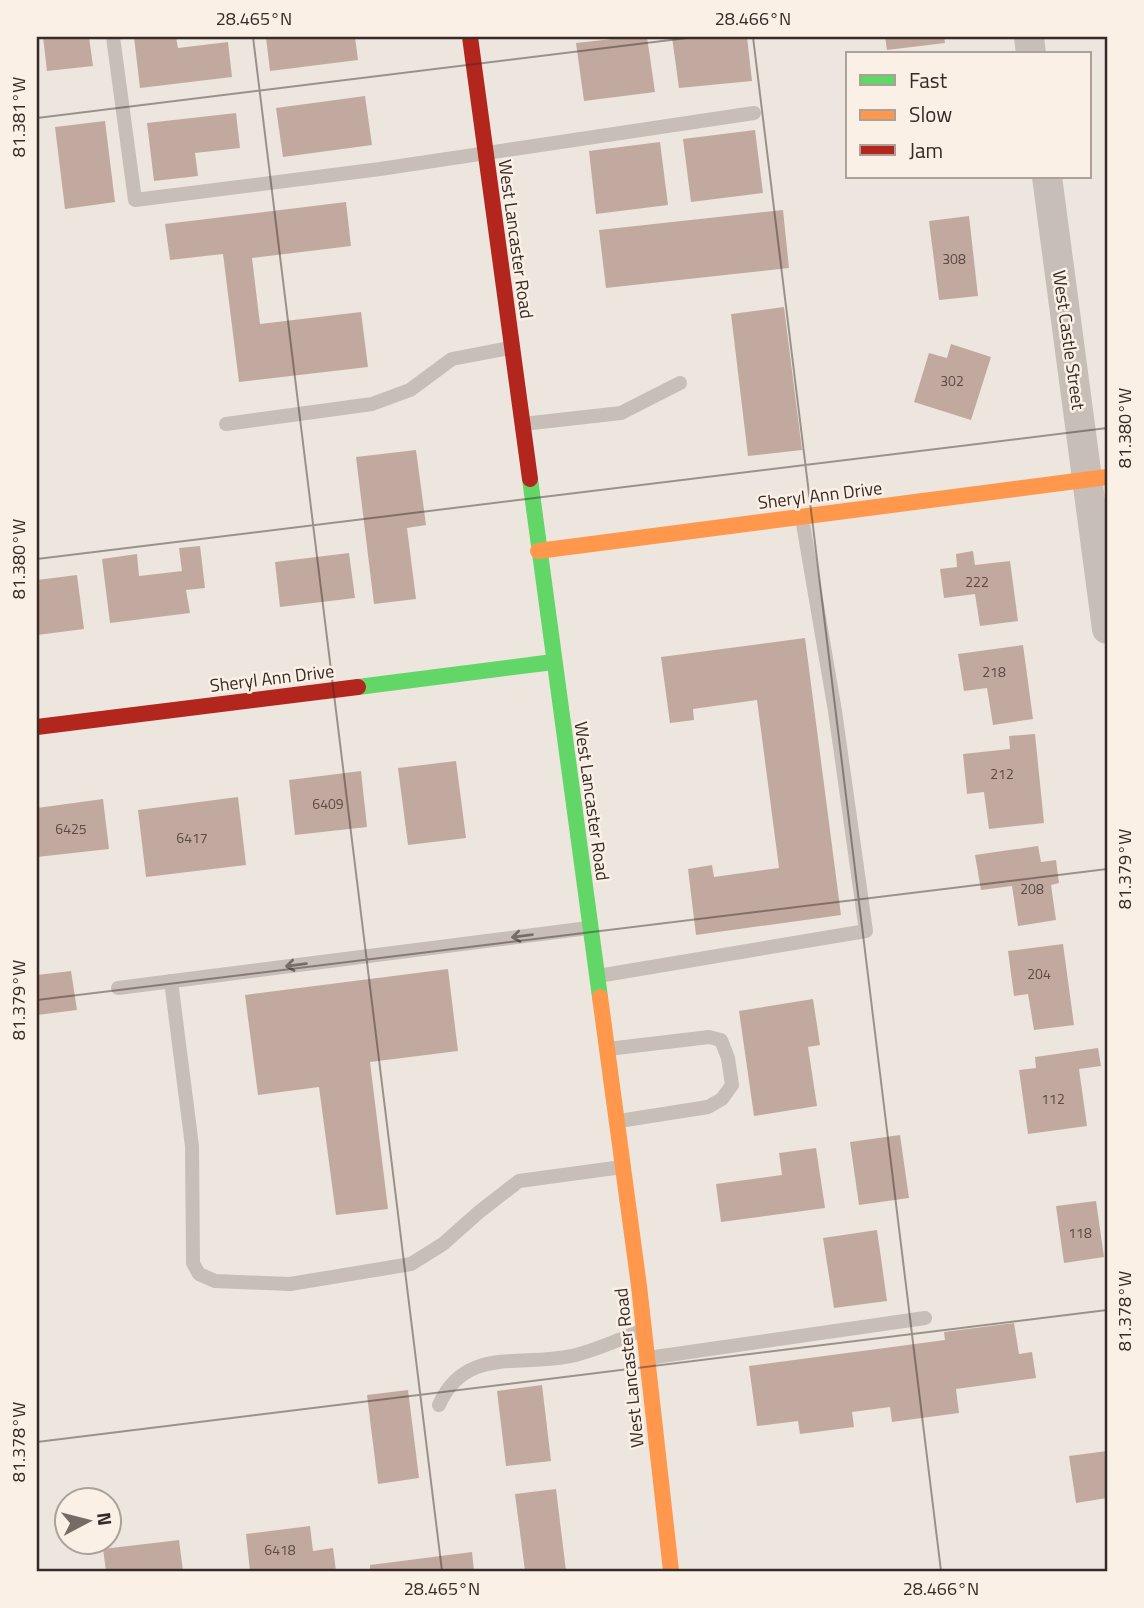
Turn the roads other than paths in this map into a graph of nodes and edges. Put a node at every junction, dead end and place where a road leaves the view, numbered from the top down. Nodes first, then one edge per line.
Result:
1 (113, 37) edge
2 (470, 37) edge
3 (754, 113) dead end
4 (485, 152) junction
5 (1047, 178) edge
6 (511, 348) junction
7 (680, 383) dead end
8 (226, 424) dead end
9 (521, 424) junction
10 (1097, 478) edge
11 (801, 516) junction
12 (538, 551) junction
13 (1107, 629) edge
14 (553, 662) junction
15 (37, 727) edge
16 (589, 927) junction
17 (596, 976) junction
18 (172, 981) junction
19 (118, 988) dead end
20 (606, 1049) junction
21 (616, 1121) junction
22 (622, 1167) junction
23 (925, 1318) dead end
24 (644, 1329) junction
25 (647, 1358) junction
26 (439, 1405) dead end
27 (671, 1571) edge

1 - 4 lane
2 - 4 street, West Lancaster Road
3 - 4 lane
4 - 6 street, West Lancaster Road
5 - 10 street, West Castle Street
6 - 8 lane
6 - 9 street, West Lancaster Road
7 - 9 lane
9 - 12 street, West Lancaster Road
10 - 11 street, Sheryl Ann Drive
10 - 13 street, West Castle Street
11 - 12 street, Sheryl Ann Drive
11 - 17 lane
12 - 14 street, West Lancaster Road
14 - 15 street, Sheryl Ann Drive
14 - 16 street, West Lancaster Road
16 - 17 street, West Lancaster Road
16 -> 18 lane
17 - 20 street, West Lancaster Road
18 - 19 lane
18 - 22 lane
20 - 21 street, West Lancaster Road
20 - 21 lane
21 - 22 street, West Lancaster Road
22 - 24 street, West Lancaster Road
23 - 25 lane
24 - 25 street, West Lancaster Road
24 - 26 lane
25 - 27 street, West Lancaster Road

